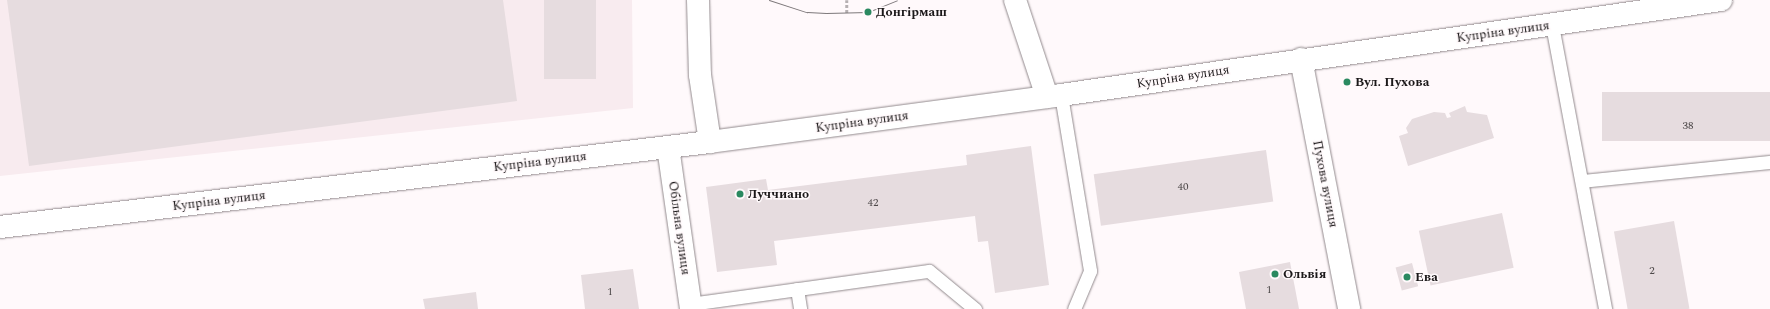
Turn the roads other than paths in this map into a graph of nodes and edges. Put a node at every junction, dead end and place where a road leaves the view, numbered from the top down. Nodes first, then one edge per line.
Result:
1 (698, 0) edge
2 (1015, 0) edge
3 (1721, 0) edge
4 (1552, 25) junction
5 (1301, 59) junction
6 (1054, 96) junction
7 (710, 142) junction
8 (668, 147) junction
9 (1770, 162) edge
10 (1582, 181) junction
11 (0, 227) edge
12 (797, 289) junction
13 (691, 306) edge
14 (800, 309) edge
15 (975, 309) edge
16 (1074, 309) edge
17 (1349, 309) edge
18 (1605, 309) edge

1 - 7 main road
2 - 6 main road
3 - 4 main road, Купріна вулиця
4 - 5 main road, Купріна вулиця
4 - 10 lane
5 - 6 main road, Купріна вулиця
5 - 17 main road, Пухова вулиця
6 - 7 main road, Купріна вулиця
6 - 16 lane
7 - 8 main road, Купріна вулиця
8 - 11 main road, Купріна вулиця
8 - 13 main road, Обільна вулиця
9 - 10 lane
10 - 18 lane
12 - 13 lane
12 - 14 lane
12 - 15 lane

